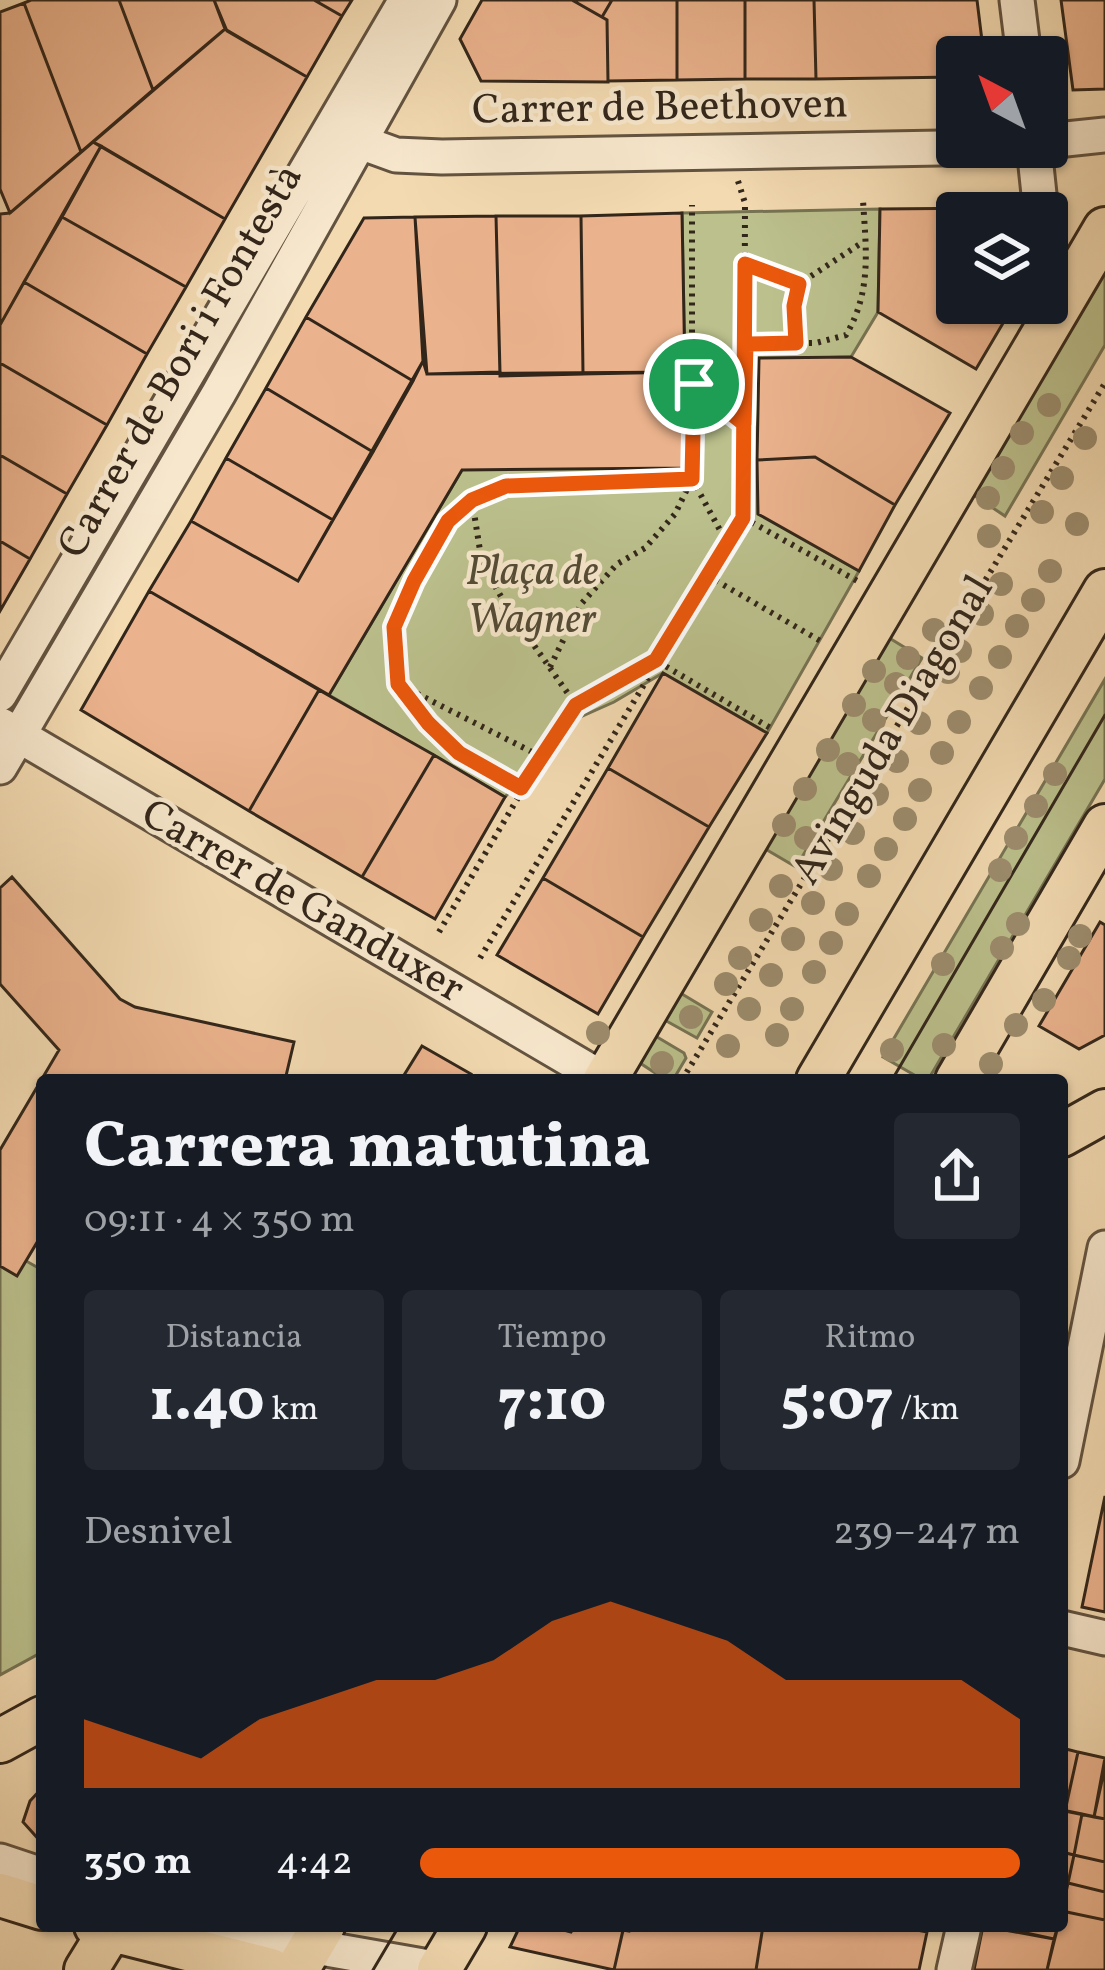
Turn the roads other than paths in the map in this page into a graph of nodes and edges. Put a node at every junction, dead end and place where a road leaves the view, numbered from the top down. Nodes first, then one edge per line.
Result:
1 (406, 0) edge
2 (439, 0) edge
3 (1017, 0) edge
4 (1021, 36) edge
5 (1105, 135) edge
6 (344, 137) junction
7 (1068, 138) edge
8 (936, 148) edge
9 (1105, 229) edge
10 (1068, 292) edge
11 (1049, 324) edge
12 (1105, 591) edge
13 (0, 694) edge
14 (9, 731) edge
15 (0, 767) edge
16 (1105, 826) edge
17 (595, 1074) edge
18 (609, 1074) edge
19 (822, 1074) edge
20 (960, 1074) edge
21 (1105, 1111) edge
22 (1068, 1132) edge
23 (1105, 1248) edge
24 (1068, 1431) edge
25 (1068, 1629) edge
26 (1105, 1638) edge
27 (36, 1721) edge
28 (0, 1742) edge
29 (0, 1861) edge
30 (36, 1873) edge
31 (0, 1895) edge
32 (36, 1906) edge
33 (104, 1932) edge
34 (122, 1932) edge
35 (229, 1932) edge
36 (462, 1932) edge
37 (963, 1932) edge
38 (310, 1947) edge
39 (86, 1970) edge
40 (272, 1970) edge
41 (440, 1970) edge
42 (954, 1970) edge

1 - 6 street, Carrer de Bori i Fontestà
2 - 6 street, Carrer de Bori i Fontestà
3 - 4 street
5 - 7 street
6 - 8 street, Carrer de Beethoven
6 - 13 street, Carrer de Bori i Fontestà
6 - 14 street, Carrer de Bori i Fontestà
9 - 10 main road
11 - 18 main road
12 - 19 main road
14 - 15 street, Carrer de Bori i Fontestà
14 - 17 street, Carrer de Ganduxer
16 - 20 main road
21 - 22 main road
23 - 24 street
25 - 26 street
27 - 28 main road
29 - 30 street
31 - 32 main road
33 - 39 main road
34 - 40 main road
35 - 38 street
36 - 41 main road
37 - 42 street
38 - 41 street

